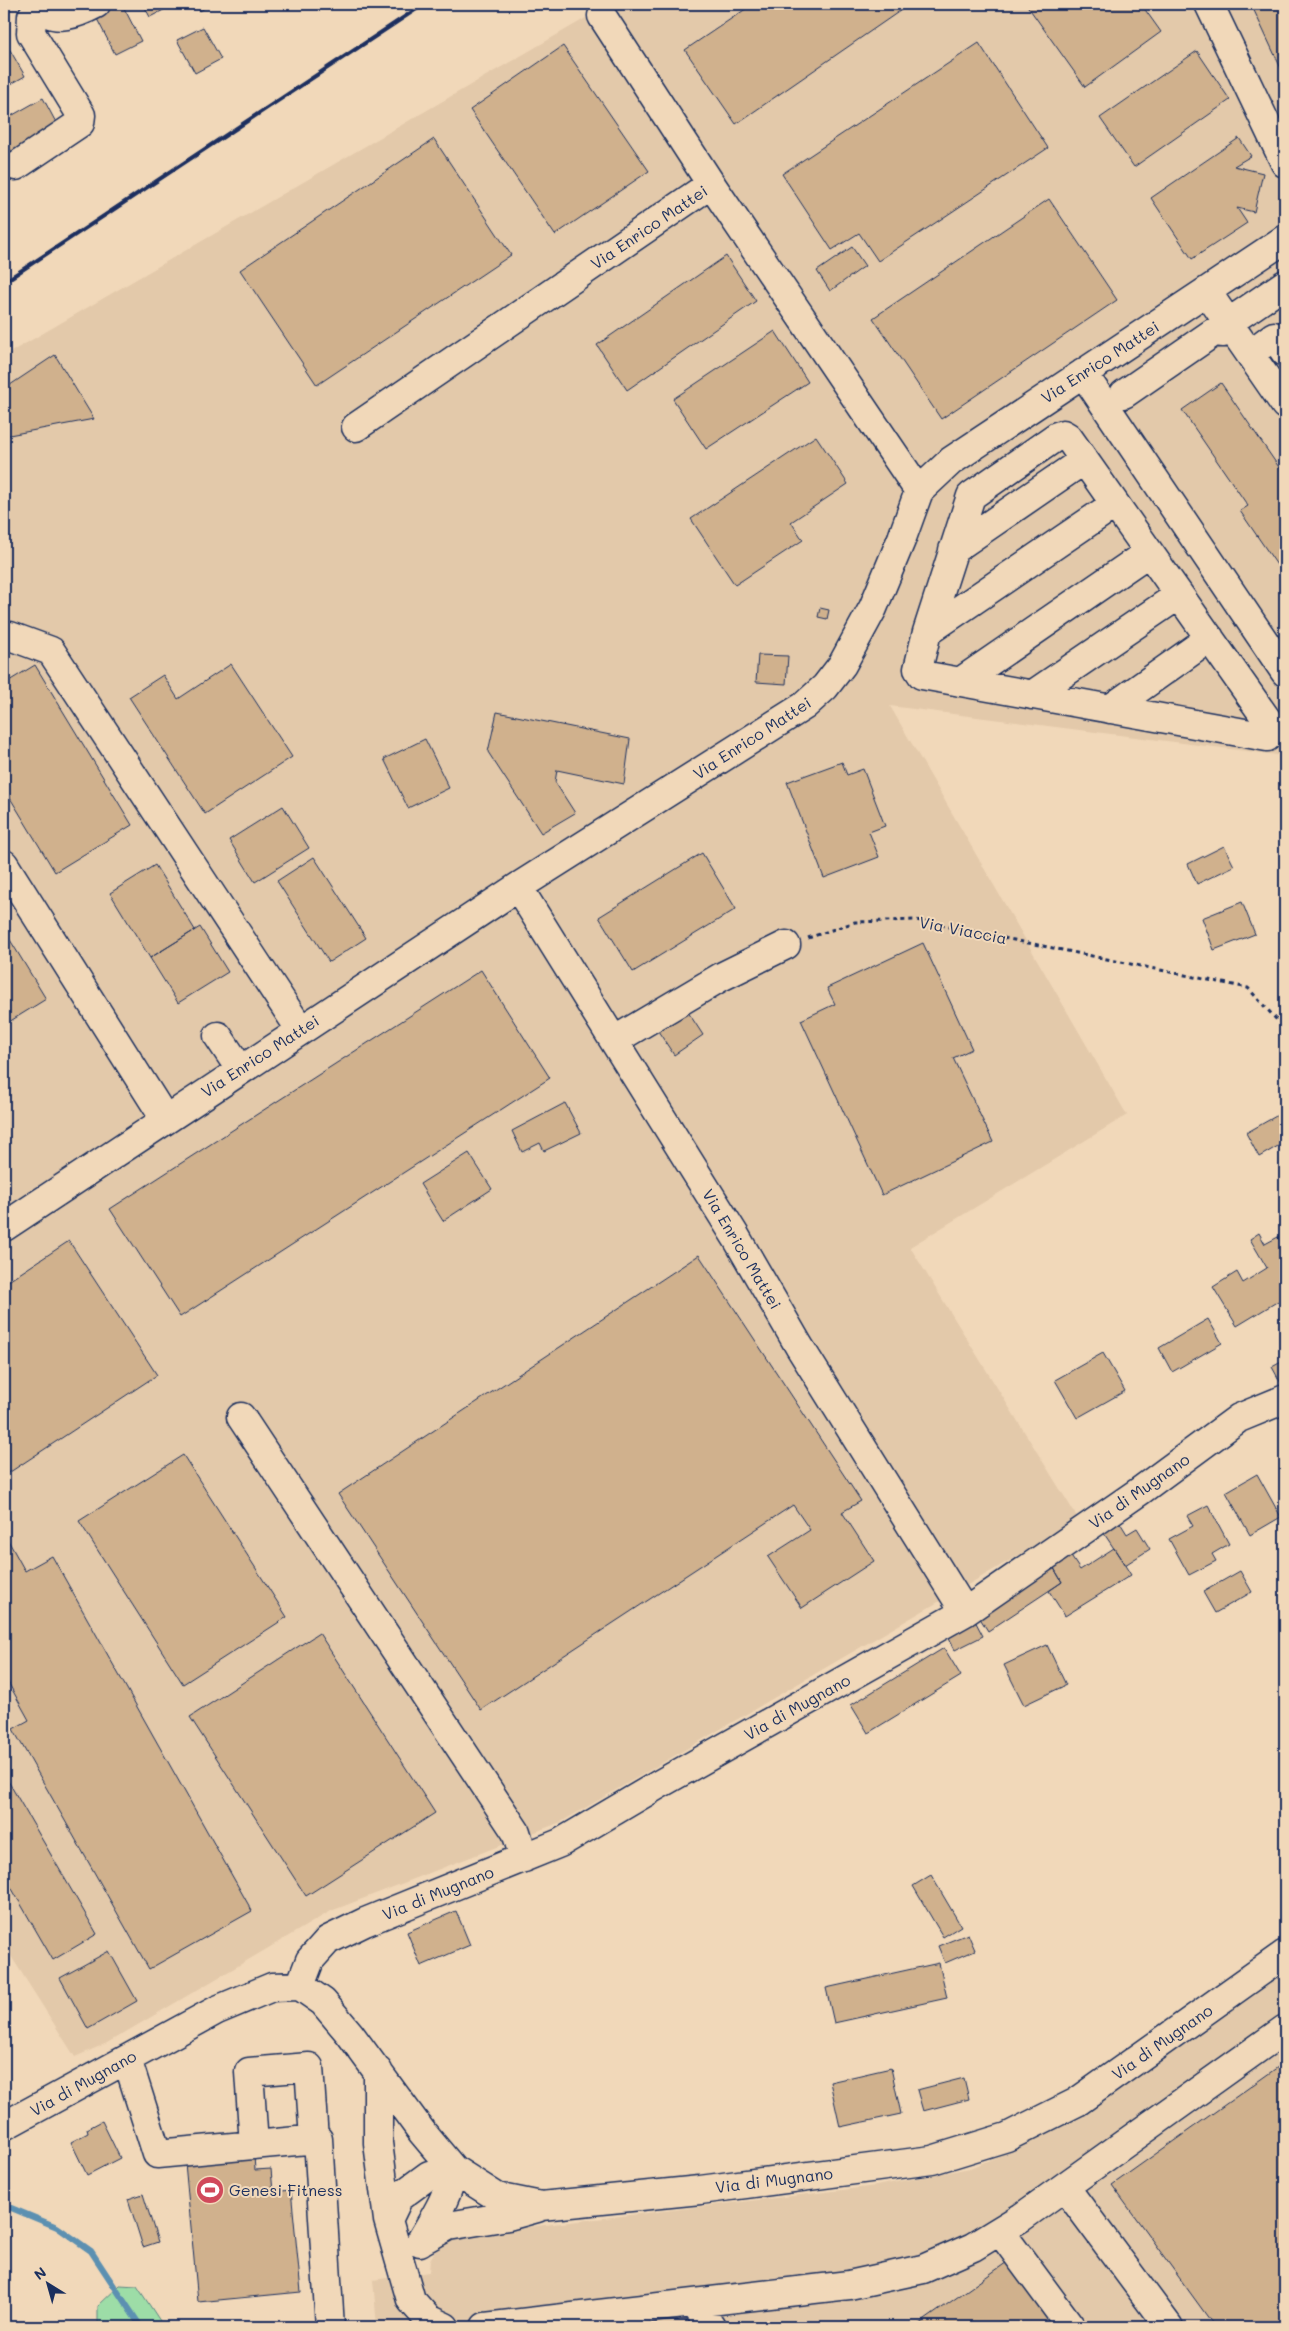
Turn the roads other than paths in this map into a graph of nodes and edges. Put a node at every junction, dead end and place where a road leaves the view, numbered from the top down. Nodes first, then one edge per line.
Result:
1 (96, 4) edge
2 (1209, 4) edge
3 (39, 5) edge
4 (602, 16) dead end
5 (1285, 163) edge
6 (16, 166) dead end
7 (711, 184) junction
8 (1285, 239) edge
9 (1285, 284) edge
10 (1207, 292) junction
11 (1230, 326) junction
12 (1285, 352) edge
13 (1250, 354) junction
14 (1083, 373) junction
15 (1124, 394) dead end
16 (1285, 405) edge
17 (356, 427) dead end
18 (1084, 460) junction
19 (919, 491) junction
20 (1115, 504) junction
21 (953, 550) junction
22 (1149, 552) junction
23 (1179, 595) junction
24 (927, 632) junction
25 (4, 637) edge
26 (1210, 638) junction
27 (1280, 664) edge
28 (1239, 680) junction
29 (960, 682) junction
30 (1032, 695) junction
31 (1110, 709) junction
32 (4, 864) edge
33 (518, 887) junction
34 (786, 945) road end
35 (300, 1029) junction
36 (218, 1036) dead end
37 (615, 1040) junction
38 (240, 1069) junction
39 (165, 1119) junction
40 (4, 1227) edge
41 (1285, 1398) edge
42 (241, 1417) dead end
43 (965, 1612) junction
44 (524, 1858) junction
45 (1285, 1954) edge
46 (300, 1986) junction
47 (1285, 2029) edge
48 (127, 2059) junction
49 (378, 2071) junction
50 (4, 2126) edge
51 (314, 2140) junction
52 (254, 2145) junction
53 (453, 2169) junction
54 (1065, 2187) junction
55 (541, 2206) junction
56 (388, 2220) junction
57 (1000, 2231) junction
58 (420, 2242) junction
59 (401, 2262) junction
60 (694, 2303) junction
61 (330, 2327) edge
62 (445, 2327) edge
63 (485, 2327) edge
64 (711, 2327) edge
65 (1071, 2327) edge
66 (1169, 2327) edge

1 - 3 street
2 - 5 street
3 - 6 street
4 - 7 street
7 - 17 street, Via Enrico Mattei
7 - 19 street, Via Enrico Mattei
8 - 10 street, Via Enrico Mattei
9 - 11 street
10 - 11 street
10 - 14 street, Via Enrico Mattei
11 - 13 street
11 - 15 street
12 - 13 street
13 - 16 street
14 - 19 street, Via Enrico Mattei
14 - 27 street
18 - 20 street
18 - 21 street
18 - 21 street
19 - 33 street, Via Enrico Mattei
20 - 22 street
20 - 24 street
21 - 24 street
22 - 23 street
22 - 29 street
23 - 26 street
23 - 30 street
24 - 29 street
25 - 35 street
26 - 28 street
26 - 31 street
27 - 28 street
28 - 31 street
29 - 30 street
30 - 31 street
32 - 39 street
33 - 35 street, Via Enrico Mattei
33 - 37 street, Via Enrico Mattei
34 - 37 street
35 - 38 street, Via Enrico Mattei
36 - 38 street
37 - 43 street, Via Enrico Mattei
38 - 39 street, Via Enrico Mattei
39 - 40 street, Via Enrico Mattei
41 - 43 street, Via di Mugnano
42 - 44 street
43 - 44 street, Via di Mugnano
44 - 46 street, Via di Mugnano
45 - 55 street, Via di Mugnano
46 - 48 street, Via di Mugnano
46 - 49 street, Via di Mugnano
47 - 54 street
48 - 50 street, Via di Mugnano
48 - 52 street
49 - 53 street, Via di Mugnano
49 - 56 street
51 - 52 street
51 - 52 street
51 - 61 street
53 - 55 street, Via di Mugnano
53 - 56 street
53 - 58 street
54 - 57 street
54 - 66 street
55 - 58 street
56 - 59 street
57 - 60 street
57 - 65 street
58 - 59 street
59 - 62 street
60 - 63 street
60 - 64 street

